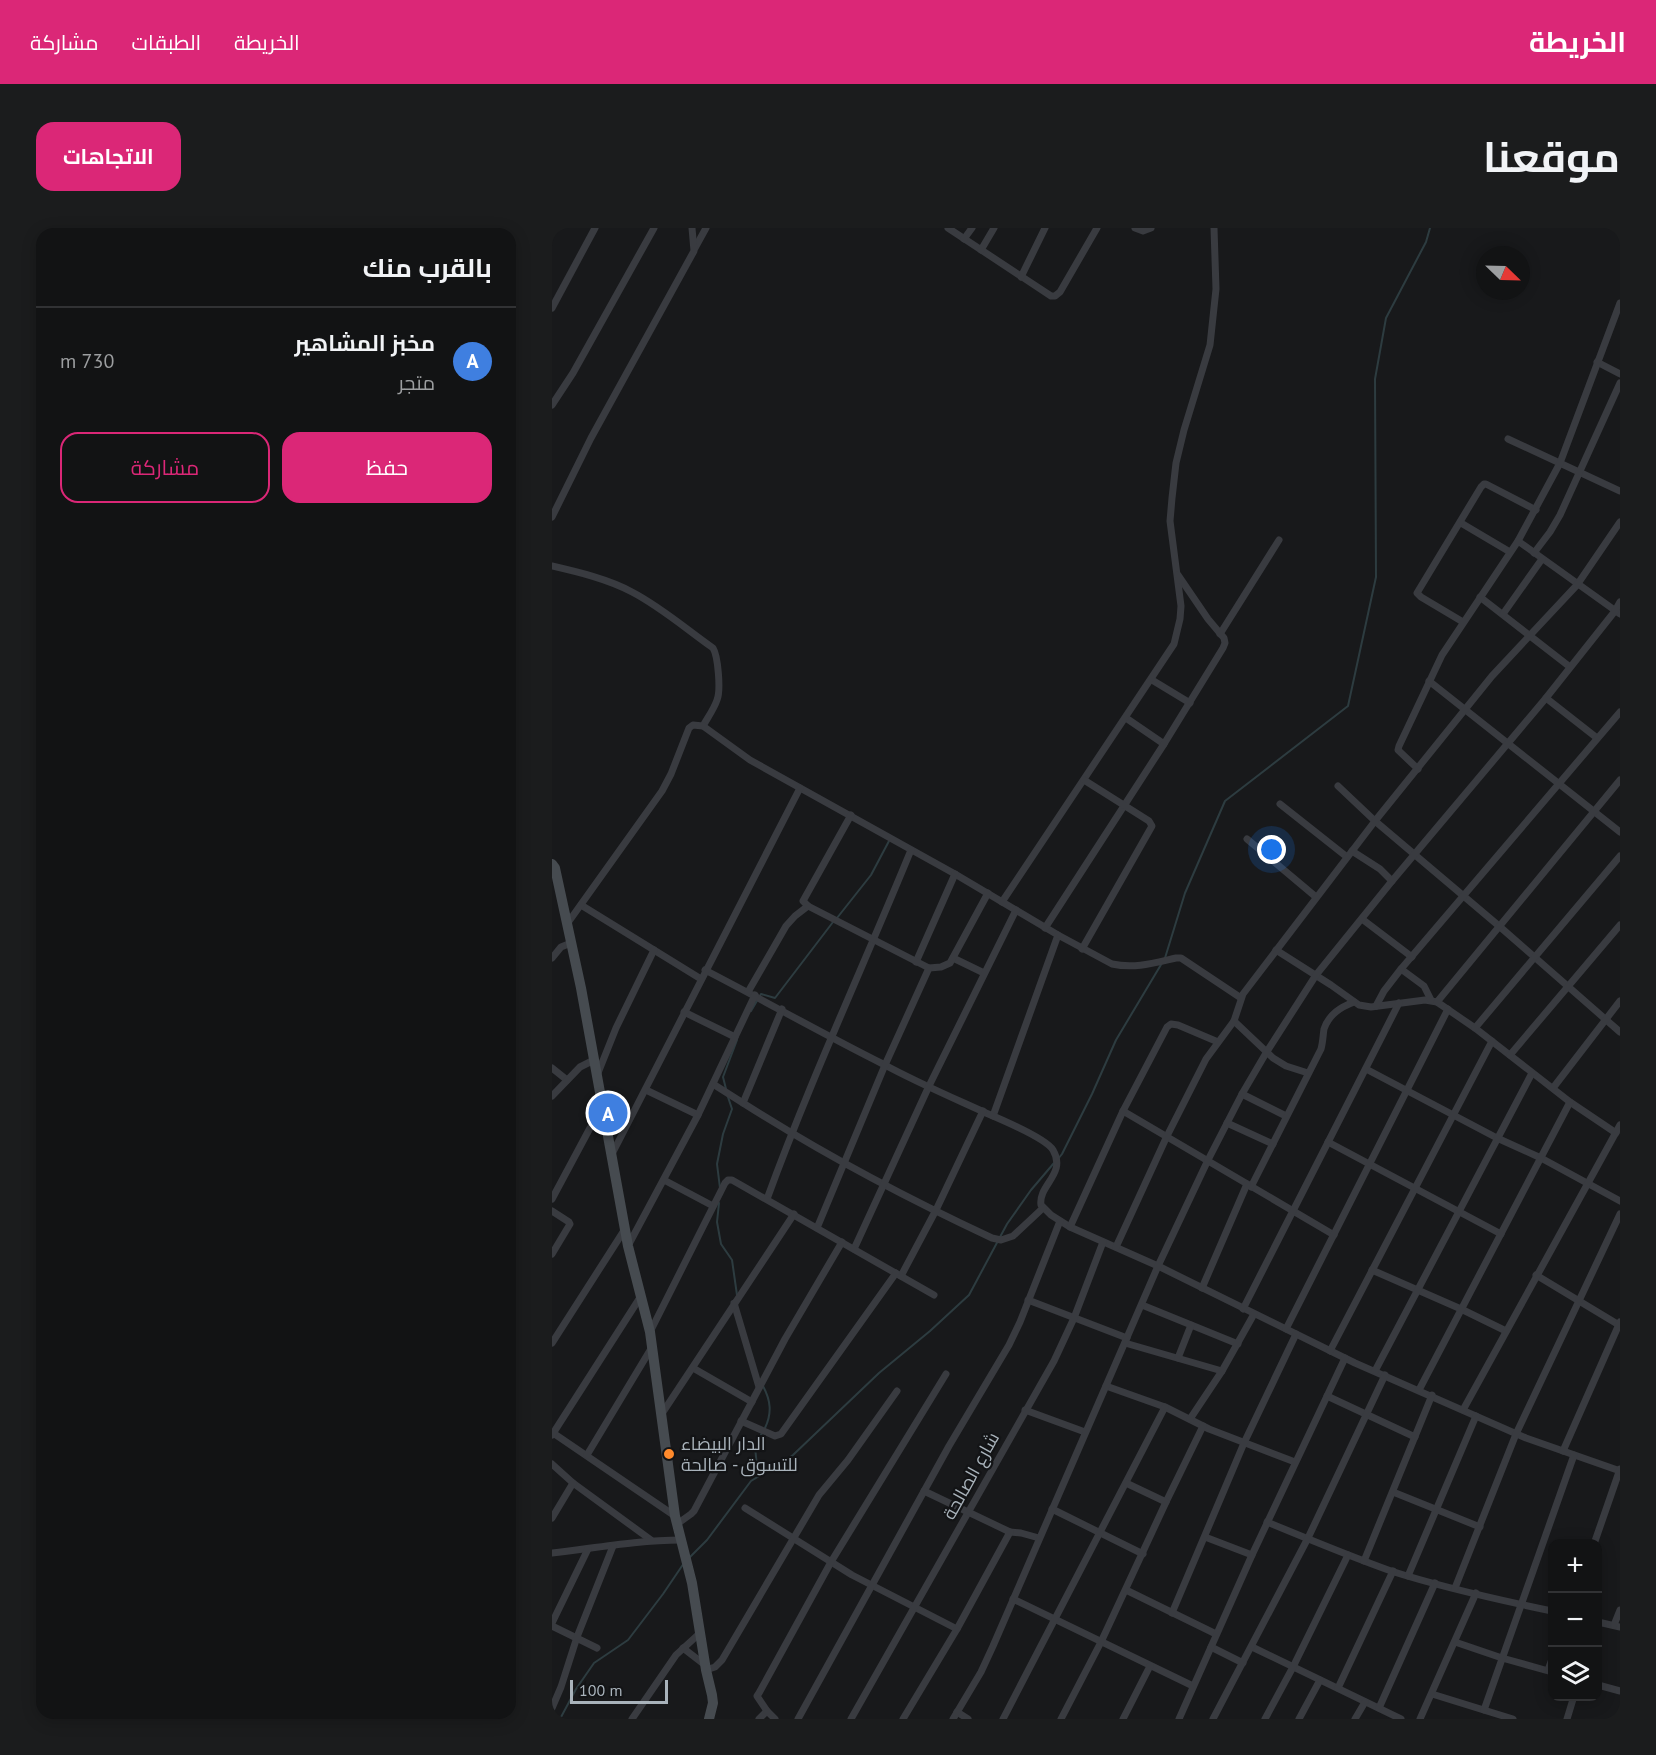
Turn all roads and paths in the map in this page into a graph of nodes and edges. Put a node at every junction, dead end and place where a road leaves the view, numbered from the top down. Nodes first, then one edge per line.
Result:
1 (595, 228) edge
2 (654, 228) edge
3 (692, 228) edge
4 (706, 228) edge
5 (948, 228) edge
6 (972, 228) edge
7 (994, 228) edge
8 (1045, 228) edge
9 (1136, 228) edge
10 (1151, 228) edge
11 (1214, 228) edge
12 (1095, 229) edge
13 (964, 239) junction
14 (981, 250) junction
15 (694, 251) junction
16 (1021, 277) junction
17 (552, 308) edge
18 (1619, 308) edge
19 (1598, 362) junction
20 (1620, 374) edge
21 (1620, 382) edge
22 (552, 405) edge
23 (1508, 439) dead end
24 (1560, 463) junction
25 (1579, 472) junction
26 (1620, 491) edge
27 (1536, 510) junction
28 (552, 517) edge
29 (1620, 522) edge
30 (1461, 523) junction
31 (1279, 540) dead end
32 (1518, 541) junction
33 (1510, 552) junction
34 (1534, 553) junction
35 (1542, 559) junction
36 (552, 566) edge
37 (1176, 573) junction
38 (1577, 585) junction
39 (1480, 597) junction
40 (1620, 602) edge
41 (1617, 613) edge
42 (1503, 614) junction
43 (1463, 622) junction
44 (1220, 634) junction
45 (1530, 636) junction
46 (1570, 667) junction
47 (1152, 680) junction
48 (1429, 681) junction
49 (1546, 698) junction
50 (1190, 703) junction
51 (1465, 710) junction
52 (1620, 712) edge
53 (1126, 718) junction
54 (703, 726) junction
55 (1597, 738) junction
56 (1508, 743) junction
57 (1164, 744) junction
58 (1418, 770) junction
59 (1084, 780) junction
60 (1620, 780) edge
61 (1560, 784) junction
62 (1338, 786) dead end
63 (800, 788) junction
64 (1280, 804) dead end
65 (1124, 806) junction
66 (1595, 812) junction
67 (851, 815) junction
68 (1375, 821) junction
69 (1620, 832) edge
70 (1247, 839) dead end
71 (910, 850) junction
72 (1349, 854) junction
73 (1415, 854) junction
74 (1620, 856) edge
75 (553, 868) edge
76 (955, 874) junction
77 (1392, 881) junction
78 (988, 893) junction
79 (1464, 896) junction
80 (1316, 897) junction
81 (1002, 902) junction
82 (581, 905) junction
83 (808, 906) junction
84 (1016, 910) junction
85 (1362, 919) junction
86 (567, 924) junction
87 (1620, 925) edge
88 (1499, 926) junction
89 (1045, 928) junction
90 (1058, 935) junction
91 (874, 940) junction
92 (571, 943) junction
93 (1082, 949) junction
94 (654, 950) junction
95 (1276, 950) junction
96 (1412, 957) junction
97 (1534, 957) junction
98 (552, 958) edge
99 (954, 958) junction
100 (916, 962) junction
101 (929, 969) junction
102 (1401, 969) junction
103 (705, 970) junction
104 (984, 973) junction
105 (1316, 975) junction
106 (701, 979) junction
107 (1568, 987) junction
108 (751, 994) junction
109 (1241, 998) junction
110 (1434, 1001) junction
111 (1620, 1001) edge
112 (1354, 1002) junction
113 (1399, 1003) junction
114 (1376, 1006) junction
115 (782, 1009) junction
116 (1448, 1009) junction
117 (684, 1012) junction
118 (1605, 1020) junction
119 (1234, 1021) junction
120 (1475, 1028) junction
121 (1620, 1032) edge
122 (735, 1037) junction
123 (831, 1037) junction
124 (1492, 1041) junction
125 (1218, 1042) junction
126 (1266, 1053) junction
127 (1510, 1055) junction
128 (594, 1060) junction
129 (885, 1065) junction
130 (552, 1068) edge
131 (1366, 1069) junction
132 (1308, 1073) junction
133 (1532, 1073) junction
134 (596, 1077) junction
135 (567, 1080) junction
136 (713, 1084) junction
137 (929, 1086) junction
138 (1553, 1088) junction
139 (646, 1090) junction
140 (1407, 1091) junction
141 (1242, 1094) junction
142 (552, 1096) edge
143 (1570, 1102) junction
144 (743, 1103) junction
145 (982, 1111) junction
146 (1123, 1111) junction
147 (698, 1115) junction
148 (1452, 1115) junction
149 (993, 1116) junction
150 (1286, 1116) junction
151 (604, 1118) junction
152 (1227, 1123) junction
153 (1620, 1125) edge
154 (1616, 1133) junction
155 (793, 1134) junction
156 (1167, 1136) junction
157 (1497, 1137) junction
158 (1328, 1142) junction
159 (1272, 1144) junction
160 (611, 1156) junction
161 (1541, 1158) junction
162 (1208, 1160) junction
163 (843, 1163) junction
164 (1370, 1164) junction
165 (664, 1180) junction
166 (1588, 1183) junction
167 (885, 1185) junction
168 (1249, 1185) junction
169 (1414, 1189) junction
170 (552, 1197) edge
171 (767, 1199) junction
172 (1620, 1201) edge
173 (713, 1206) junction
174 (1043, 1208) junction
175 (936, 1210) junction
176 (552, 1211) edge
177 (1293, 1212) junction
178 (1459, 1212) junction
179 (794, 1214) junction
180 (1620, 1214) edge
181 (1060, 1221) junction
182 (1070, 1227) junction
183 (817, 1228) junction
184 (625, 1229) junction
185 (1334, 1234) junction
186 (1501, 1234) junction
187 (842, 1242) junction
188 (1103, 1242) junction
189 (628, 1246) junction
190 (1116, 1248) junction
191 (854, 1249) junction
192 (552, 1254) edge
193 (1158, 1266) junction
194 (1372, 1270) junction
195 (898, 1275) junction
196 (1536, 1275) junction
197 (1202, 1288) junction
198 (1417, 1290) junction
199 (934, 1295) dead end
200 (641, 1296) junction
201 (1028, 1300) junction
202 (1578, 1301) junction
203 (734, 1303) junction
204 (1142, 1305) junction
205 (1243, 1309) junction
206 (1461, 1309) junction
207 (1254, 1314) junction
208 (1074, 1318) junction
209 (1619, 1323) edge
210 (1191, 1325) junction
211 (1286, 1329) junction
212 (1506, 1331) junction
213 (650, 1332) junction
214 (1296, 1334) junction
215 (1126, 1340) junction
216 (552, 1343) edge
217 (1238, 1344) junction
218 (652, 1347) junction
219 (1330, 1351) junction
220 (1178, 1358) junction
221 (1345, 1358) junction
222 (693, 1368) junction
223 (1222, 1371) junction
224 (1375, 1371) junction
225 (946, 1374) dead end
226 (1385, 1375) junction
227 (1106, 1386) junction
228 (759, 1387) junction
229 (1419, 1390) junction
230 (897, 1391) dead end
231 (1432, 1395) junction
232 (1327, 1396) junction
233 (752, 1402) junction
234 (1166, 1407) junction
235 (1025, 1410) junction
236 (1463, 1410) junction
237 (1366, 1414) junction
238 (661, 1415) junction
239 (1476, 1416) junction
240 (1190, 1419) junction
241 (741, 1421) junction
242 (1203, 1426) junction
243 (1085, 1432) junction
244 (553, 1434) edge
245 (1516, 1434) junction
246 (1415, 1437) junction
247 (1244, 1443) junction
248 (1563, 1451) junction
249 (587, 1455) junction
250 (1574, 1455) junction
251 (1295, 1462) junction
252 (552, 1464) edge
253 (1620, 1470) edge
254 (573, 1483) junction
255 (1126, 1483) junction
256 (924, 1491) junction
257 (1393, 1492) junction
258 (1166, 1502) junction
259 (745, 1508) dead end
260 (1052, 1509) junction
261 (1437, 1509) junction
262 (968, 1513) junction
263 (552, 1518) edge
264 (676, 1520) junction
265 (1267, 1522) junction
266 (1480, 1527) junction
267 (1010, 1532) junction
268 (1099, 1533) junction
269 (1205, 1537) junction
270 (1039, 1538) junction
271 (1308, 1538) junction
272 (793, 1539) junction
273 (1596, 1539) edge
274 (651, 1540) junction
275 (681, 1540) junction
276 (613, 1546) junction
277 (588, 1549) junction
278 (552, 1553) edge
279 (1143, 1554) junction
280 (1252, 1555) junction
281 (1348, 1555) junction
282 (1364, 1561) junction
283 (831, 1562) junction
284 (1393, 1571) junction
285 (1408, 1576) junction
286 (1435, 1583) junction
287 (871, 1585) junction
288 (1455, 1588) junction
289 (1126, 1590) junction
290 (1476, 1593) junction
291 (1013, 1599) junction
292 (1521, 1604) junction
293 (914, 1607) junction
294 (1548, 1610) edge
295 (1620, 1610) edge
296 (1172, 1613) junction
297 (1054, 1619) junction
298 (1602, 1623) edge
299 (552, 1624) edge
300 (1617, 1626) edge
301 (957, 1629) junction
302 (700, 1633) junction
303 (1216, 1634) junction
304 (577, 1637) junction
305 (1101, 1642) junction
306 (1455, 1642) junction
307 (1210, 1647) junction
308 (1252, 1647) junction
309 (597, 1648) dead end
310 (683, 1648) junction
311 (1502, 1658) junction
312 (1243, 1663) junction
313 (1150, 1666) junction
314 (705, 1667) junction
315 (1293, 1667) junction
316 (1548, 1670) edge
317 (1320, 1680) junction
318 (1193, 1686) junction
319 (1602, 1686) edge
320 (1338, 1688) junction
321 (1620, 1691) edge
322 (1432, 1694) junction
323 (1572, 1701) edge
324 (1365, 1702) junction
325 (552, 1708) edge
326 (1378, 1708) junction
327 (1484, 1710) junction
328 (766, 1711) junction
329 (955, 1716) edge
330 (709, 1717) edge
331 (1495, 1717) edge
332 (632, 1719) edge
333 (759, 1719) edge
334 (775, 1719) edge
335 (798, 1719) edge
336 (851, 1719) edge
337 (903, 1719) edge
338 (968, 1719) edge
339 (1003, 1719) edge
340 (1060, 1719) edge
341 (1123, 1719) edge
342 (1179, 1719) edge
343 (1213, 1719) edge
344 (1265, 1719) edge
345 (1299, 1719) edge
346 (1355, 1719) edge
347 (1401, 1719) edge
348 (1420, 1719) edge
349 (1513, 1719) edge
350 (1567, 1719) edge

1 - 17 street
2 - 22 street
3 - 15 street
4 - 15 street
5 - 13 street
6 - 13 street
7 - 14 street
8 - 16 street
9 - 10 street
11 - 37 street
12 - 16 street
13 - 14 street
14 - 16 street
15 - 28 street
18 - 19 street
19 - 20 street
19 - 24 street
21 - 25 street
23 - 24 street
24 - 25 street
24 - 27 street
25 - 26 street
25 - 34 street
27 - 30 street
27 - 32 street
29 - 38 street
30 - 33 street
30 - 43 street
31 - 44 street
32 - 33 street
32 - 34 street
33 - 39 street
34 - 35 street
35 - 38 street
35 - 42 street
36 - 54 street
37 - 44 street
37 - 47 street
38 - 41 street
38 - 45 street
39 - 42 street
39 - 43 street
40 - 41 street
41 - 46 street
42 - 45 street
43 - 48 street
44 - 50 street
45 - 46 street
45 - 51 street
46 - 49 street
47 - 50 street
47 - 53 street
48 - 51 street
48 - 58 street
49 - 55 street
49 - 56 street
50 - 57 street
51 - 56 street
51 - 58 street
52 - 55 street
53 - 57 street
53 - 59 street
54 - 63 street
54 - 82 street
55 - 61 street
56 - 61 street
56 - 73 street
57 - 65 street
58 - 68 street
59 - 65 street
59 - 81 street
60 - 66 street
61 - 66 street
61 - 79 street
62 - 68 street
63 - 67 street
63 - 103 street
64 - 72 street
65 - 89 street
65 - 93 street
66 - 69 street
66 - 88 street
67 - 71 street
67 - 83 street
68 - 72 street
68 - 73 street
70 - 80 street
71 - 76 street
71 - 91 street
72 - 77 street
72 - 80 street
73 - 77 street
73 - 79 street
74 - 97 street
75 - 86 street
76 - 78 street
76 - 100 street
77 - 85 street
78 - 81 street
78 - 99 street
79 - 88 street
79 - 96 street
80 - 95 street
81 - 84 street
82 - 86 street
82 - 94 street
83 - 91 street
83 - 108 street
84 - 89 street
84 - 104 street
85 - 96 street
85 - 105 street
86 - 92 street
87 - 107 street
88 - 97 street
88 - 110 street
89 - 90 street
90 - 93 street
90 - 149 street
91 - 100 street
91 - 123 street
92 - 98 street
92 - 128 street
93 - 109 street
94 - 106 street
94 - 134 street
95 - 105 street
95 - 109 street
96 - 102 street
97 - 107 street
97 - 120 street
99 - 101 street
99 - 104 street
100 - 101 street
101 - 129 street
102 - 110 street
102 - 114 street
103 - 106 street
103 - 108 street
104 - 137 street
105 - 112 street
105 - 126 street
106 - 117 street
107 - 118 street
107 - 127 street
108 - 115 street
108 - 122 street
109 - 119 street
110 - 113 street
110 - 116 street
111 - 118 street
112 - 114 street
112 - 132 street
113 - 114 street
113 - 131 street
115 - 123 street
115 - 144 street
116 - 120 street
116 - 140 street
117 - 122 street
117 - 139 street
118 - 121 street
118 - 138 street
119 - 125 street
119 - 126 street
120 - 124 street
122 - 136 street
123 - 129 street
123 - 155 street
124 - 127 street
124 - 148 street
125 - 146 street
125 - 156 street
126 - 132 street
126 - 141 street
127 - 133 street
128 - 134 street
128 - 135 street
129 - 137 street
129 - 163 street
130 - 135 street
131 - 140 street
131 - 158 street
132 - 150 street
133 - 138 street
133 - 157 street
134 - 151 street
135 - 142 street
136 - 144 street
136 - 147 street
137 - 145 street
137 - 167 street
138 - 143 street
139 - 147 street
139 - 160 street
140 - 148 street
140 - 164 street
141 - 150 street
141 - 152 street
143 - 154 street
143 - 161 street
144 - 155 street
145 - 149 street
145 - 175 street
146 - 156 street
146 - 182 street
147 - 165 street
148 - 157 street
148 - 169 street
149 - 174 street
150 - 159 street
151 - 160 street
151 - 170 street
152 - 159 street
152 - 162 street
153 - 154 street
154 - 166 street
155 - 163 street
155 - 171 street
156 - 162 street
156 - 190 street
157 - 161 street
157 - 178 street
158 - 164 street
158 - 177 street
159 - 168 street
160 - 184 street
161 - 166 street
161 - 186 street
162 - 168 street
162 - 193 street
163 - 167 street
163 - 183 street
164 - 169 street
164 - 185 street
165 - 173 street
165 - 189 street
166 - 172 street
166 - 196 street
167 - 175 street
167 - 191 street
168 - 177 street
168 - 197 street
169 - 178 street
169 - 194 street
171 - 173 street
171 - 179 street
173 - 213 street
174 - 175 street
174 - 181 street
175 - 195 street
176 - 192 street
177 - 185 street
177 - 205 street
178 - 186 street
178 - 198 street
179 - 183 street
179 - 203 street
180 - 202 street
181 - 182 street
181 - 201 street
182 - 188 street
183 - 187 street
184 - 189 street
184 - 216 street
185 - 211 street
186 - 206 street
187 - 191 street
187 - 228 street
188 - 190 street
188 - 208 street, شارع الصالحة
189 - 200 street
190 - 193 street
191 - 195 street
193 - 197 street
193 - 204 street
194 - 198 street
194 - 219 street
195 - 199 street
195 - 241 street
196 - 202 street
196 - 212 street
197 - 205 street
198 - 206 street
198 - 224 street
200 - 213 street
200 - 244 street
201 - 208 street
201 - 256 street
202 - 209 street
202 - 245 street
203 - 222 street
203 - 228 street
204 - 210 street
204 - 215 street
205 - 207 street
206 - 212 street
206 - 229 street
207 - 211 street
207 - 217 street
208 - 215 street
208 - 235 street, شارع الصالحة
209 - 248 street
210 - 217 street
210 - 220 street
211 - 214 street
212 - 236 street
213 - 218 street
214 - 219 street
214 - 247 street
215 - 220 street
215 - 227 street
217 - 223 street
218 - 238 street
218 - 249 street
219 - 221 street
220 - 223 street
221 - 224 street
221 - 232 street
222 - 233 street
222 - 238 street
223 - 240 street
224 - 226 street
225 - 283 street
226 - 229 street
226 - 237 street
227 - 234 street
227 - 243 street
228 - 233 street
229 - 231 street
230 - 272 street
231 - 236 street
231 - 246 street
232 - 237 street
232 - 251 street
233 - 241 street
234 - 240 street
234 - 255 street
235 - 243 street
235 - 262 street, شارع الصالحة
236 - 239 street
237 - 246 street
237 - 271 street
238 - 264 street
239 - 245 street
239 - 261 street
240 - 242 street
241 - 264 street
242 - 247 street
242 - 258 street
243 - 260 street
244 - 249 street
245 - 248 street
245 - 266 street
246 - 257 street
247 - 251 street
247 - 269 street
248 - 250 street
249 - 264 street
250 - 253 street
250 - 292 street
251 - 265 street
252 - 254 street
253 - 273 street
254 - 263 street
254 - 274 street
255 - 258 street
255 - 268 street
256 - 262 street
256 - 287 street
257 - 261 street
257 - 282 street
258 - 279 street
259 - 272 street
260 - 268 street
260 - 270 street
261 - 266 street
261 - 285 street
262 - 267 street
262 - 293 street, شارع الصالحة
264 - 275 street
265 - 271 street
265 - 280 street
266 - 288 street
267 - 270 street
267 - 301 street
268 - 279 street
268 - 297 street
269 - 280 street
269 - 296 street
270 - 291 street
271 - 281 street
271 - 308 street
272 - 283 street
272 - 314 street
274 - 275 street
274 - 276 street
275 - 302 street
276 - 277 street
276 - 304 street
277 - 278 street
277 - 299 street
279 - 289 street
280 - 303 street
281 - 282 street
281 - 315 street
282 - 284 street
283 - 287 street
283 - 328 street
284 - 285 street
284 - 320 street
285 - 286 street
286 - 288 street
286 - 326 street
287 - 293 street
287 - 335 street
288 - 290 street
289 - 296 street
289 - 305 street
290 - 292 street
290 - 306 street
291 - 297 street
291 - 329 street
292 - 294 street
292 - 311 street
293 - 301 street
293 - 336 street, شارع الصالحة
295 - 300 street
296 - 303 street
297 - 305 street
297 - 339 street
298 - 300 street
299 - 304 street
301 - 337 street
302 - 310 street
302 - 314 street
303 - 307 street
304 - 309 street
304 - 325 street
305 - 313 street
305 - 340 street
306 - 311 street
306 - 322 street
307 - 312 street
307 - 318 street
308 - 312 street
308 - 315 street
310 - 314 street
310 - 332 street
311 - 316 street
311 - 327 street
312 - 343 street
313 - 318 street
313 - 341 street
314 - 330 street
315 - 317 street
315 - 344 street
317 - 320 street
317 - 345 street
318 - 342 street
319 - 321 street
320 - 324 street
322 - 327 street
322 - 348 street
323 - 350 street
324 - 326 street
324 - 346 street
326 - 347 street
327 - 331 street
328 - 333 street
328 - 334 street
329 - 338 street
331 - 349 street

